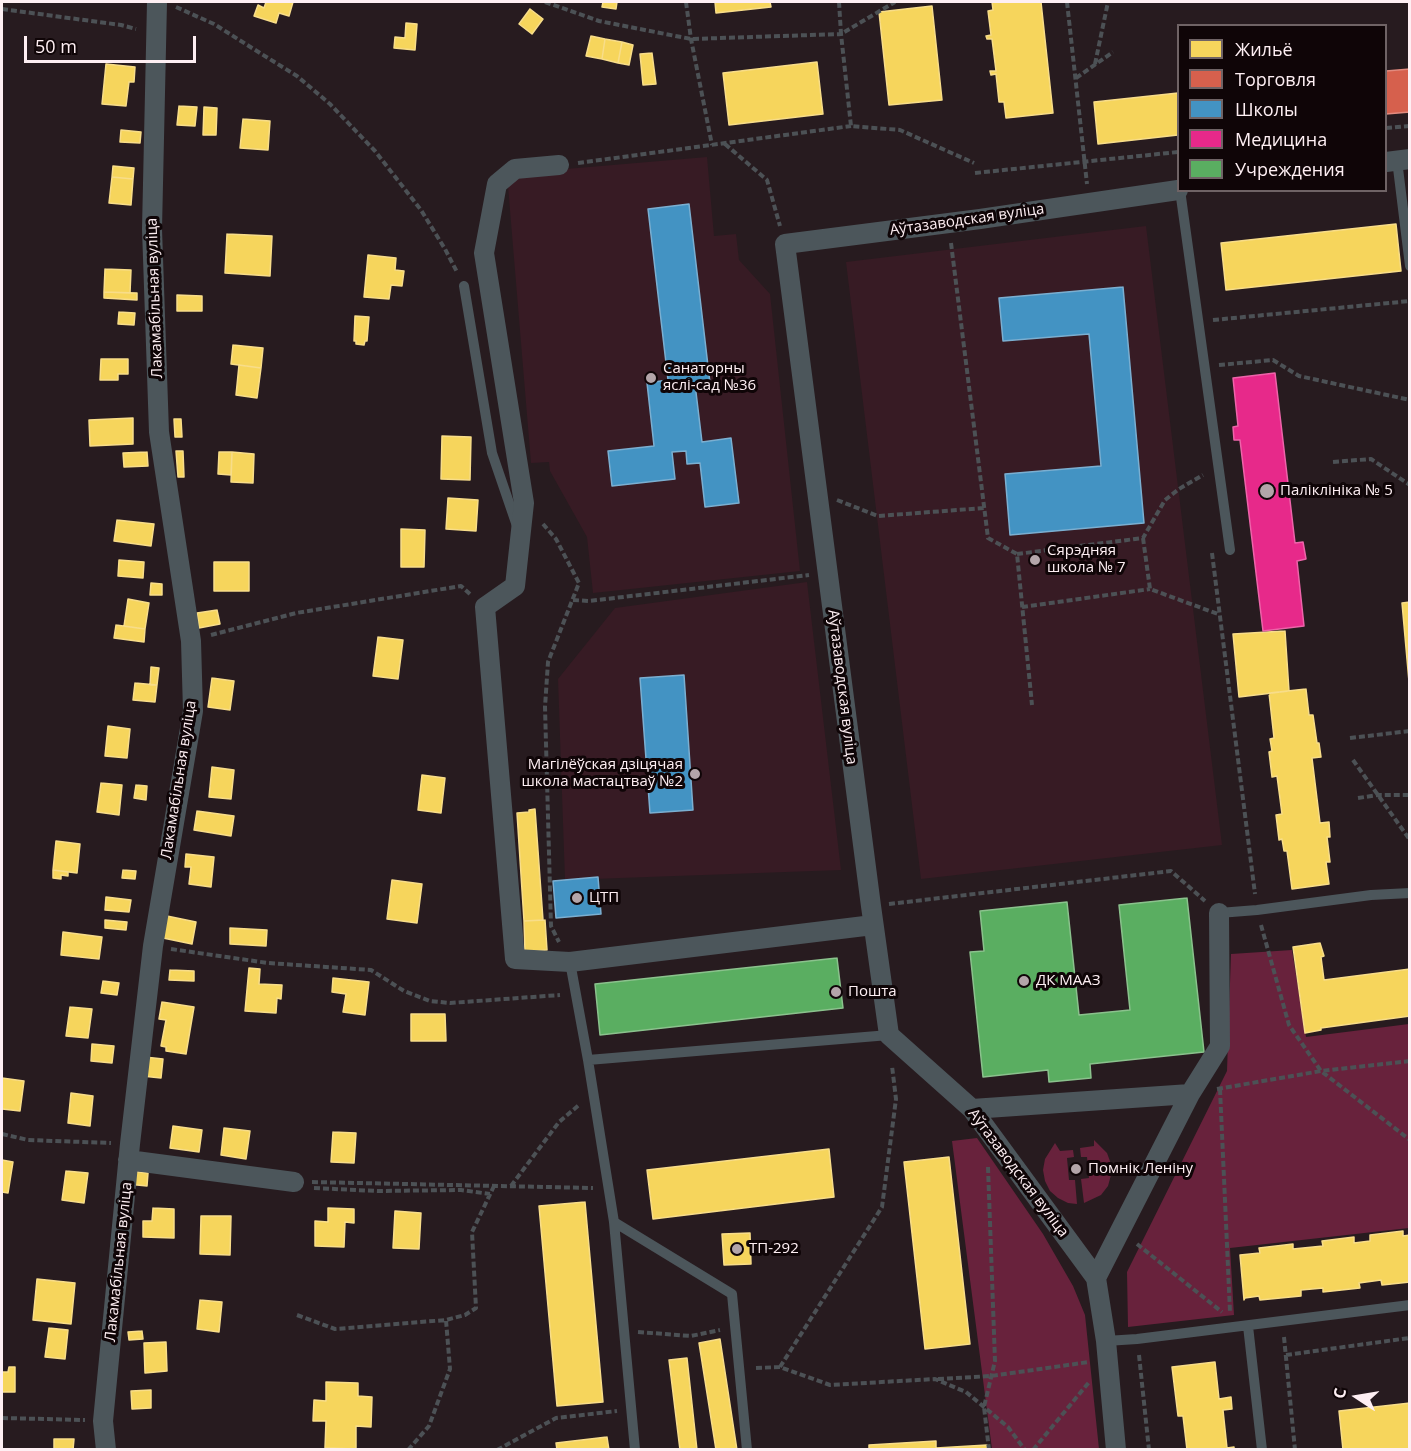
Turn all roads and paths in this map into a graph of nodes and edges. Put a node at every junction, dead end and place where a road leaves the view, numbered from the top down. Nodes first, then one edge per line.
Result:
1 (545, 2) edge
2 (686, 2) edge
3 (839, 2) edge
4 (895, 2) edge
5 (1067, 2) edge
6 (1108, 2) edge
7 (166, 4) edge
8 (2, 9) edge
9 (157, 34) junction
10 (841, 34) junction
11 (691, 39) junction
12 (1113, 52) dead end
13 (1095, 64) junction
14 (1076, 78) junction
15 (851, 126) junction
16 (1410, 126) edge
17 (1387, 128) edge
18 (724, 143) junction
19 (712, 145) junction
20 (1177, 152) edge
21 (1398, 160) edge
22 (1085, 162) junction
23 (974, 163) dead end
24 (560, 165) joint
25 (975, 173) dead end
26 (1177, 190) edge
27 (1179, 192) edge
28 (1089, 203) junction
29 (949, 223) junction
30 (785, 244) junction
31 (1410, 266) edge
32 (464, 286) joint
33 (1410, 301) edge
34 (1198, 322) junction
35 (1205, 366) junction
36 (1410, 400) edge
37 (1333, 462) dead end
38 (1220, 473) junction
39 (1204, 475) junction
40 (1410, 485) edge
41 (1205, 487) dead end
42 (817, 492) junction
43 (524, 503) junction
44 (984, 508) junction
45 (521, 538) junction
46 (1143, 538) junction
47 (1211, 544) dead end
48 (1230, 550) dead end
49 (1017, 554) junction
50 (827, 573) junction
51 (1150, 589) junction
52 (573, 600) junction
53 (1022, 607) junction
54 (485, 608) junction
55 (1218, 614) junction
56 (191, 641) junction
57 (1032, 705) dead end
58 (1410, 731) edge
59 (1350, 738) dead end
60 (1353, 760) dead end
61 (1378, 795) junction
62 (1410, 795) edge
63 (1358, 798) dead end
64 (1410, 840) edge
65 (1410, 893) edge
66 (1257, 910) junction
67 (1220, 913) junction
68 (872, 916) junction
69 (153, 946) junction
70 (570, 962) junction
71 (577, 994) junction
72 (889, 1035) junction
73 (588, 1060) junction
74 (1410, 1062) edge
75 (1321, 1071) junction
76 (1220, 1089) junction
77 (593, 1093) junction
78 (1190, 1094) junction
79 (972, 1109) junction
80 (2, 1134) edge
81 (1410, 1140) edge
82 (129, 1152) junction
83 (988, 1166) dead end
84 (294, 1182) junction
85 (494, 1186) junction
86 (510, 1186) junction
87 (608, 1188) junction
88 (490, 1194) junction
89 (614, 1222) junction
90 (1120, 1230) junction
91 (1096, 1278) junction
92 (1410, 1305) edge
93 (297, 1315) dead end
94 (447, 1320) junction
95 (1282, 1322) junction
96 (1248, 1326) junction
97 (736, 1327) junction
98 (625, 1331) junction
99 (1409, 1338) edge
100 (1137, 1340) junction
101 (1106, 1351) junction
102 (1286, 1355) junction
103 (780, 1367) junction
104 (740, 1369) junction
105 (991, 1376) junction
106 (935, 1379) junction
107 (984, 1407) junction
108 (633, 1409) junction
109 (2, 1418) edge
110 (103, 1421) junction
111 (106, 1449) edge
112 (408, 1449) edge
113 (497, 1449) edge
114 (635, 1449) edge
115 (747, 1449) edge
116 (989, 1449) edge
117 (1025, 1449) edge
118 (1033, 1449) edge
119 (1116, 1449) edge
120 (1149, 1449) edge
121 (1262, 1449) edge
122 (1295, 1449) edge

1 - 11 path
2 - 11 path
3 - 10 path
4 - 10 path
5 - 14 path
6 - 13 path
7 - 9 street, Лакамабільная вуліца
7 - 32 path
8 - 9 path
9 - 56 street, Лакамабільная вуліца
10 - 11 path
10 - 15 path
11 - 19 path
12 - 13 path
13 - 14 path
14 - 22 path
15 - 18 path
15 - 23 path
16 - 17 path
18 - 19 path
18 - 30 path
19 - 24 path
20 - 22 path
21 - 31 lane
22 - 25 path
22 - 28 path
24 - 43 street
26 - 28 street, Аўтазаводская вуліца
27 - 34 lane
28 - 29 street, Аўтазаводская вуліца
29 - 30 street, Аўтазаводская вуліца
29 - 44 path
30 - 42 street, Аўтазаводская вуліца
32 - 45 lane
33 - 34 path
34 - 35 lane
35 - 36 path
35 - 38 lane
37 - 40 path
38 - 39 path
38 - 48 lane
39 - 41 path
39 - 46 path
42 - 44 path
42 - 50 street, Аўтазаводская вуліца
43 - 45 street
43 - 52 path
44 - 49 path
45 - 54 street
46 - 49 path
46 - 51 path
47 - 55 path
49 - 53 path
50 - 52 path
50 - 68 street, Аўтазаводская вуліца
51 - 53 path
51 - 55 path
52 - 70 path
53 - 57 path
54 - 56 path
54 - 70 street
55 - 66 path
56 - 69 street, Лакамабільная вуліца
58 - 59 path
60 - 61 path
61 - 62 path
61 - 63 path
61 - 64 path
65 - 66 lane
66 - 67 lane
66 - 75 path
67 - 68 path
67 - 78 street
68 - 70 street
68 - 72 street, Аўтазаводская вуліца
69 - 71 path
69 - 82 street, Лакамабільная вуліца
70 - 71 lane
71 - 73 lane
72 - 73 lane
72 - 79 street, Аўтазаводская вуліца
72 - 103 path
73 - 77 lane
74 - 75 path
75 - 76 path
75 - 81 path
76 - 78 path
76 - 90 path
77 - 86 path
77 - 87 lane
78 - 79 street
78 - 90 street
79 - 91 street, Аўтазаводская вуліца
80 - 82 path
82 - 84 street
82 - 110 street, Лакамабільная вуліца
83 - 105 path
84 - 85 path
84 - 88 path
85 - 86 path
85 - 88 path
86 - 87 path
87 - 89 lane
88 - 94 path
89 - 97 lane
89 - 98 lane
90 - 91 street
91 - 101 street, Аўтазаводская вуліца
92 - 95 lane
93 - 94 path
94 - 112 path
95 - 96 lane
95 - 102 path
96 - 100 lane
96 - 121 lane
97 - 98 path
97 - 104 lane
98 - 108 lane
99 - 102 path
100 - 101 lane
100 - 120 path
101 - 105 path
101 - 118 path
101 - 119 street, Аўтазаводская вуліца
102 - 122 path
103 - 104 path
103 - 106 path
104 - 115 lane
105 - 106 path
105 - 107 path
106 - 107 path
107 - 116 path
107 - 117 path
108 - 113 path
108 - 114 lane
109 - 110 path
110 - 111 street, Лакамабільная вуліца

